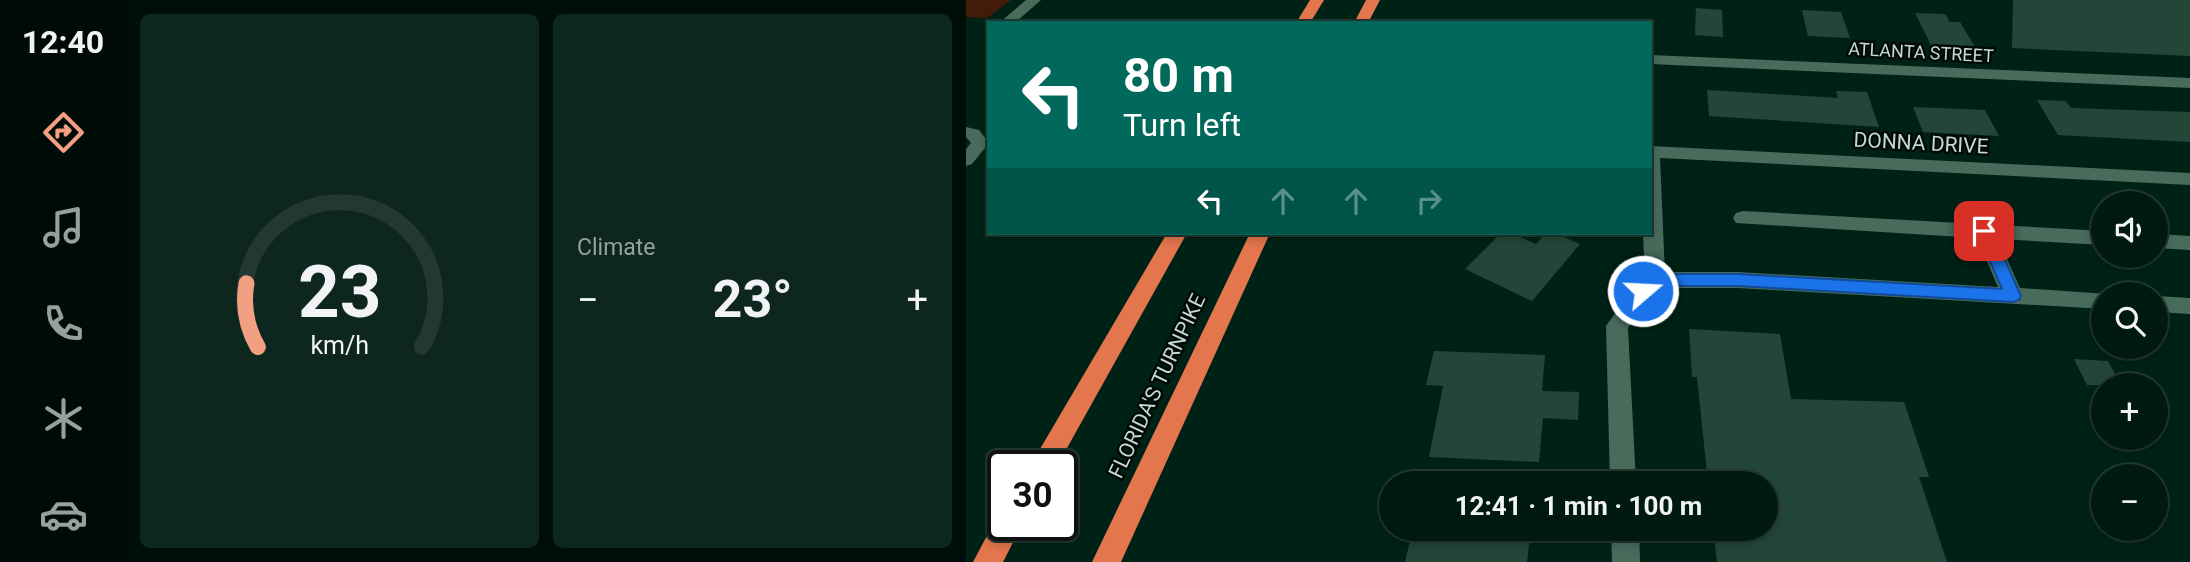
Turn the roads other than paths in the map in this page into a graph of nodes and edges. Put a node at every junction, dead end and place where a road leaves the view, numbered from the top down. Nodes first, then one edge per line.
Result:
1 (1034, 0) edge
2 (1317, 0) edge
3 (1373, 0) edge
4 (1008, 21) edge
5 (1304, 21) edge
6 (1362, 21) edge
7 (1652, 59) edge
8 (2190, 83) edge
9 (966, 132) edge
10 (1652, 152) edge
11 (966, 160) edge
12 (2190, 179) edge
13 (1743, 218) dead end
14 (1652, 226) edge
15 (1984, 231) junction
16 (1176, 235) edge
17 (1258, 235) edge
18 (2091, 237) edge
19 (2168, 242) edge
20 (2190, 243) edge
21 (1656, 286) junction
22 (2013, 296) junction
23 (2091, 300) edge
24 (2168, 305) edge
25 (2190, 306) edge
26 (1052, 450) edge
27 (1623, 471) edge
28 (999, 541) edge
29 (1625, 541) edge
30 (987, 562) edge
31 (1106, 562) edge
32 (1626, 562) edge

1 - 4 street
2 - 5 highway
3 - 6 highway
7 - 8 street, ATLANTA STREET
9 - 11 street
10 - 12 street, DONNA DRIVE
13 - 15 street
14 - 21 street
15 - 18 street
15 - 22 street
16 - 26 highway
17 - 31 highway, FLORIDA'S TURNPIKE
19 - 20 street
21 - 22 street
21 - 27 street
22 - 23 street
24 - 25 street
28 - 30 highway
29 - 32 street

